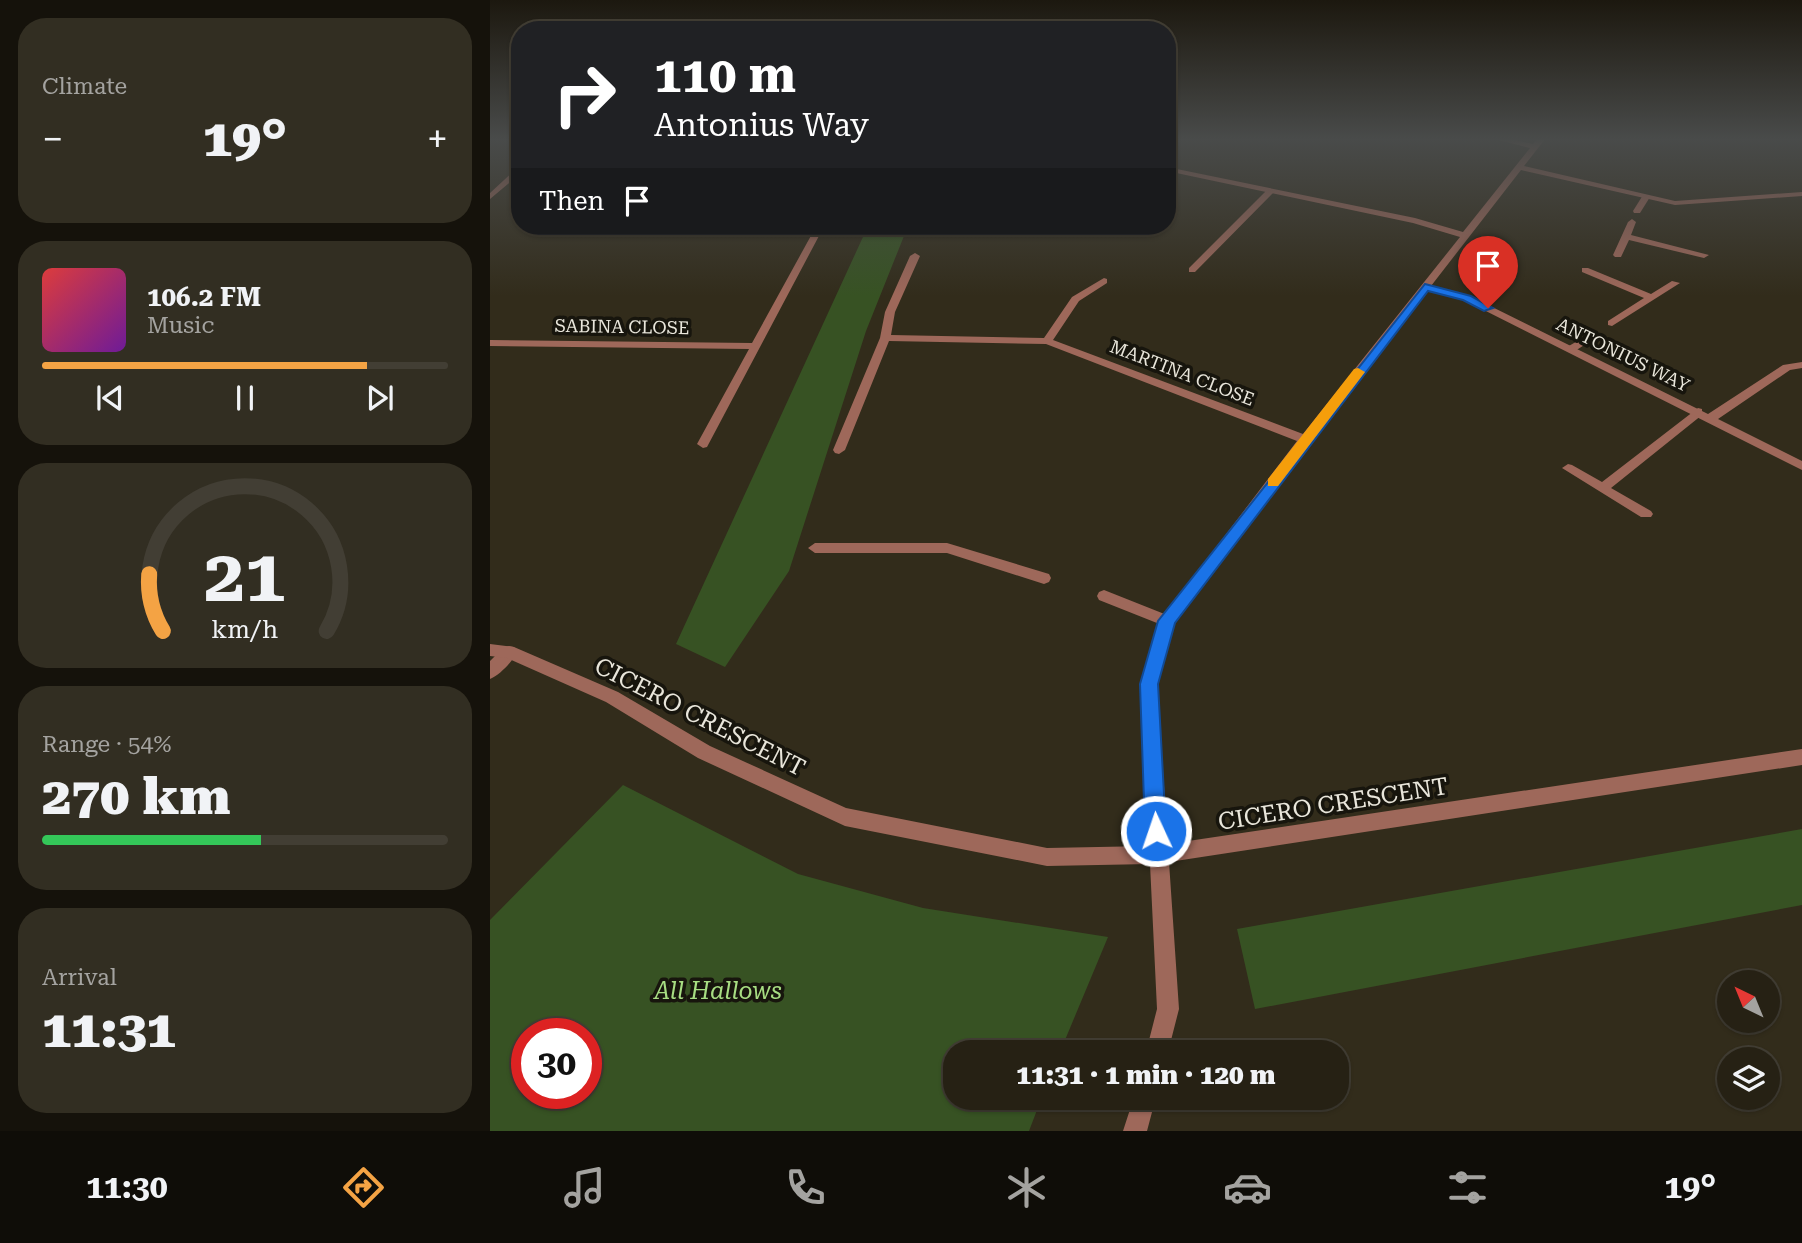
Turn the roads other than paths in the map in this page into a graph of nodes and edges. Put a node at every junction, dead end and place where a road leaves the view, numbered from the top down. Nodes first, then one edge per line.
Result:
1 (1264, 191) edge
2 (1500, 191) edge
3 (1620, 191) edge
4 (1269, 192) junction
5 (1802, 194) edge
6 (1646, 197) junction
7 (1637, 211) dead end
8 (1632, 222) dead end
9 (815, 235) edge
10 (1464, 235) junction
11 (1627, 237) junction
12 (1618, 255) dead end
13 (1704, 255) dead end
14 (915, 256) dead end
15 (1192, 270) dead end
16 (1585, 270) dead end
17 (1104, 281) dead end
18 (1675, 284) dead end
19 (1425, 287) junction
20 (1650, 297) junction
21 (1612, 323) dead end
22 (885, 338) junction
23 (1588, 338) dead end
24 (1047, 341) junction
25 (490, 343) edge
26 (753, 346) junction
27 (1571, 348) junction
28 (1802, 365) edge
29 (1699, 412) junction
30 (1711, 418) junction
31 (1305, 439) junction
32 (703, 444) dead end
33 (839, 450) dead end
34 (1802, 466) edge
35 (1568, 468) dead end
36 (1604, 487) junction
37 (1646, 514) dead end
38 (815, 548) dead end
39 (1044, 578) dead end
40 (1104, 596) dead end
41 (1167, 621) junction
42 (490, 650) edge
43 (509, 652) junction
44 (490, 672) edge
45 (1802, 757) edge
46 (1157, 855) junction
47 (1160, 1040) edge
48 (1141, 1110) edge
49 (1135, 1131) edge

1 - 4 street
2 - 10 street
3 - 6 street
4 - 10 street
4 - 15 street
5 - 6 street
6 - 7 street
8 - 11 street
9 - 26 street
10 - 19 street
11 - 12 street
11 - 13 street
14 - 22 street
16 - 20 street
17 - 24 street
18 - 20 street
19 - 27 street, ANTONIUS WAY
19 - 31 street
20 - 21 street
22 - 24 street, MARTINA CLOSE
22 - 33 street
23 - 27 street
24 - 31 street, MARTINA CLOSE
25 - 26 street, SABINA CLOSE
26 - 32 street
27 - 29 street, ANTONIUS WAY
28 - 30 street
29 - 30 street, ANTONIUS WAY
29 - 36 street
30 - 34 street, ANTONIUS WAY
31 - 41 street
35 - 36 street
36 - 37 street
38 - 39 street
40 - 41 street
41 - 46 street
42 - 43 street, CICERO CRESCENT
43 - 44 street
43 - 46 street, CICERO CRESCENT
45 - 46 street, CICERO CRESCENT
46 - 47 street
48 - 49 street

